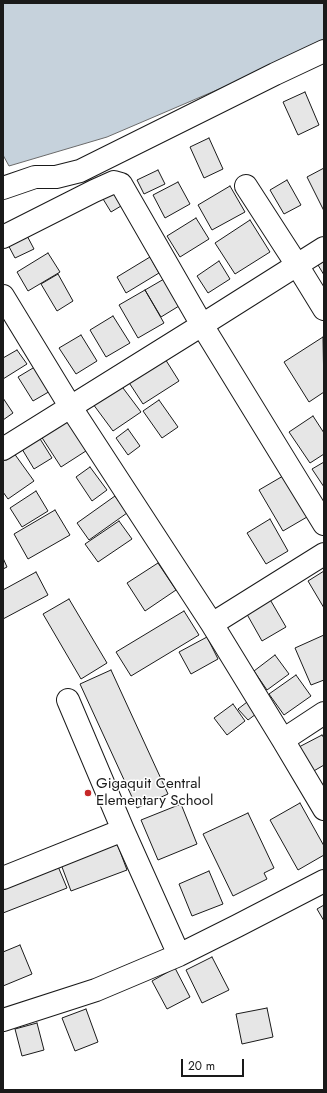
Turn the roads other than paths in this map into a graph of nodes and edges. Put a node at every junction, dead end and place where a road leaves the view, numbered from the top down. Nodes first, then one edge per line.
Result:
1 (324, 51) edge
2 (246, 186) dead end
3 (3, 188) edge
4 (3, 237) edge
5 (324, 248) edge
6 (297, 265) junction
7 (3, 296) edge
8 (324, 309) edge
9 (202, 325) junction
10 (70, 406) junction
11 (3, 449) edge
12 (324, 524) edge
13 (324, 554) edge
14 (212, 624) junction
15 (68, 700) dead end
16 (324, 713) edge
17 (283, 740) junction
18 (324, 809) edge
19 (123, 830) junction
20 (3, 878) edge
21 (324, 881) edge
22 (179, 955) junction
23 (3, 1020) edge

1 - 3 street
2 - 6 street
4 - 9 street
5 - 6 street
6 - 8 street
6 - 9 street
7 - 10 street
9 - 10 street
9 - 12 street
10 - 11 street
10 - 14 street
13 - 14 street
14 - 17 street
15 - 19 street
16 - 17 street
17 - 18 street
19 - 20 street
19 - 22 street
21 - 22 street
22 - 23 street

